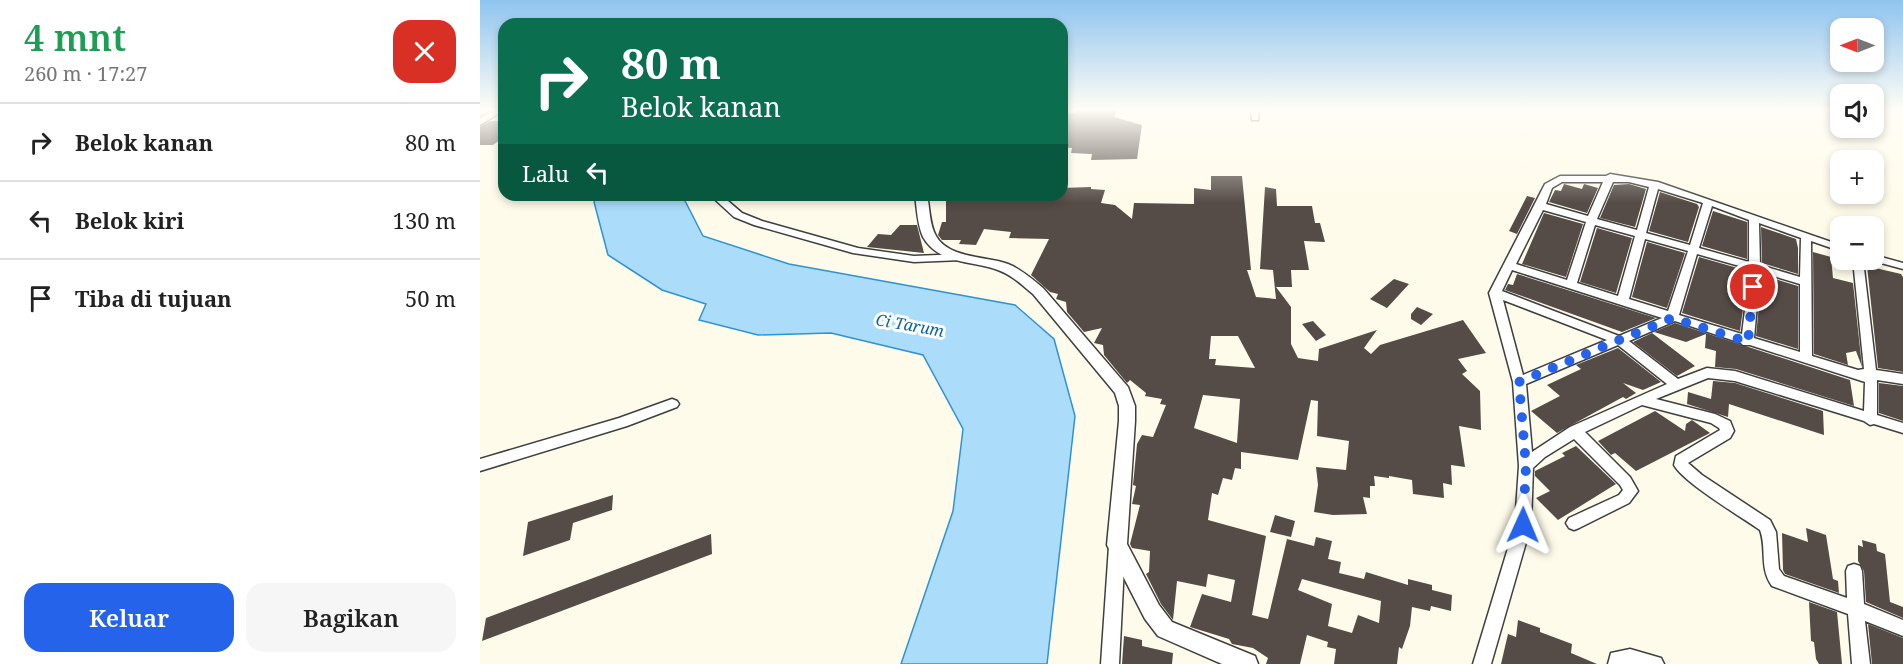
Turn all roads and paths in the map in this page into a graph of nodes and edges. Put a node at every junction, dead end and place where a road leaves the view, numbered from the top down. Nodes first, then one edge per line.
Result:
1 (1610, 177) junction
2 (1655, 184) junction
3 (722, 201) edge
4 (922, 201) edge
5 (1708, 202) junction
6 (1539, 206) junction
7 (1754, 220) junction
8 (1592, 221) junction
9 (1639, 236) junction
10 (1806, 238) junction
11 (1830, 245) edge
12 (1692, 252) junction
13 (962, 257) junction
14 (1884, 261) edge
15 (1511, 266) junction
16 (1903, 266) edge
17 (1755, 269) junction
18 (1859, 270) edge
19 (1807, 282) junction
20 (1571, 285) junction
21 (1495, 293) junction
22 (1622, 302) junction
23 (1672, 318) junction
24 (1621, 341) junction
25 (1748, 342) junction
26 (1806, 360) junction
27 (1866, 375) junction
28 (1903, 379) edge
29 (1519, 382) junction
30 (1678, 386) junction
31 (1641, 400) junction
32 (672, 404) dead end
33 (1870, 420) junction
34 (1903, 428) edge
35 (1575, 431) junction
36 (480, 465) edge
37 (1526, 466) junction
38 (1574, 523) dead end
39 (1117, 545) junction
40 (1854, 571) dead end
41 (1856, 609) junction
42 (1903, 628) edge
43 (1110, 664) edge
44 (1247, 664) edge
45 (1482, 664) edge
46 (1617, 664) edge
47 (1655, 664) edge
48 (1860, 664) edge

1 - 2 street
1 - 6 street
1 - 8 street
2 - 5 street
2 - 9 street
3 - 13 street
4 - 13 street
5 - 7 street
5 - 12 street
6 - 8 street
6 - 15 street
7 - 10 street
7 - 17 street
8 - 9 street
8 - 20 street
9 - 12 street
9 - 22 street
10 - 11 street
10 - 19 street
12 - 17 street
12 - 23 street
13 - 39 street
14 - 16 street
15 - 20 street
15 - 21 street
17 - 19 street
17 - 25 street
18 - 27 street
19 - 26 street
20 - 22 street
21 - 24 street
21 - 29 street
22 - 23 street
23 - 24 street
23 - 25 street
24 - 29 street
24 - 30 street
25 - 26 street
26 - 27 street
27 - 28 street
27 - 33 street
29 - 37 street
30 - 31 street
30 - 33 street
31 - 35 street
31 - 41 street
32 - 36 street
33 - 34 street
35 - 37 street
35 - 38 street
37 - 45 street
39 - 43 street
39 - 44 street
40 - 41 street
41 - 42 street
41 - 48 street
46 - 47 street

